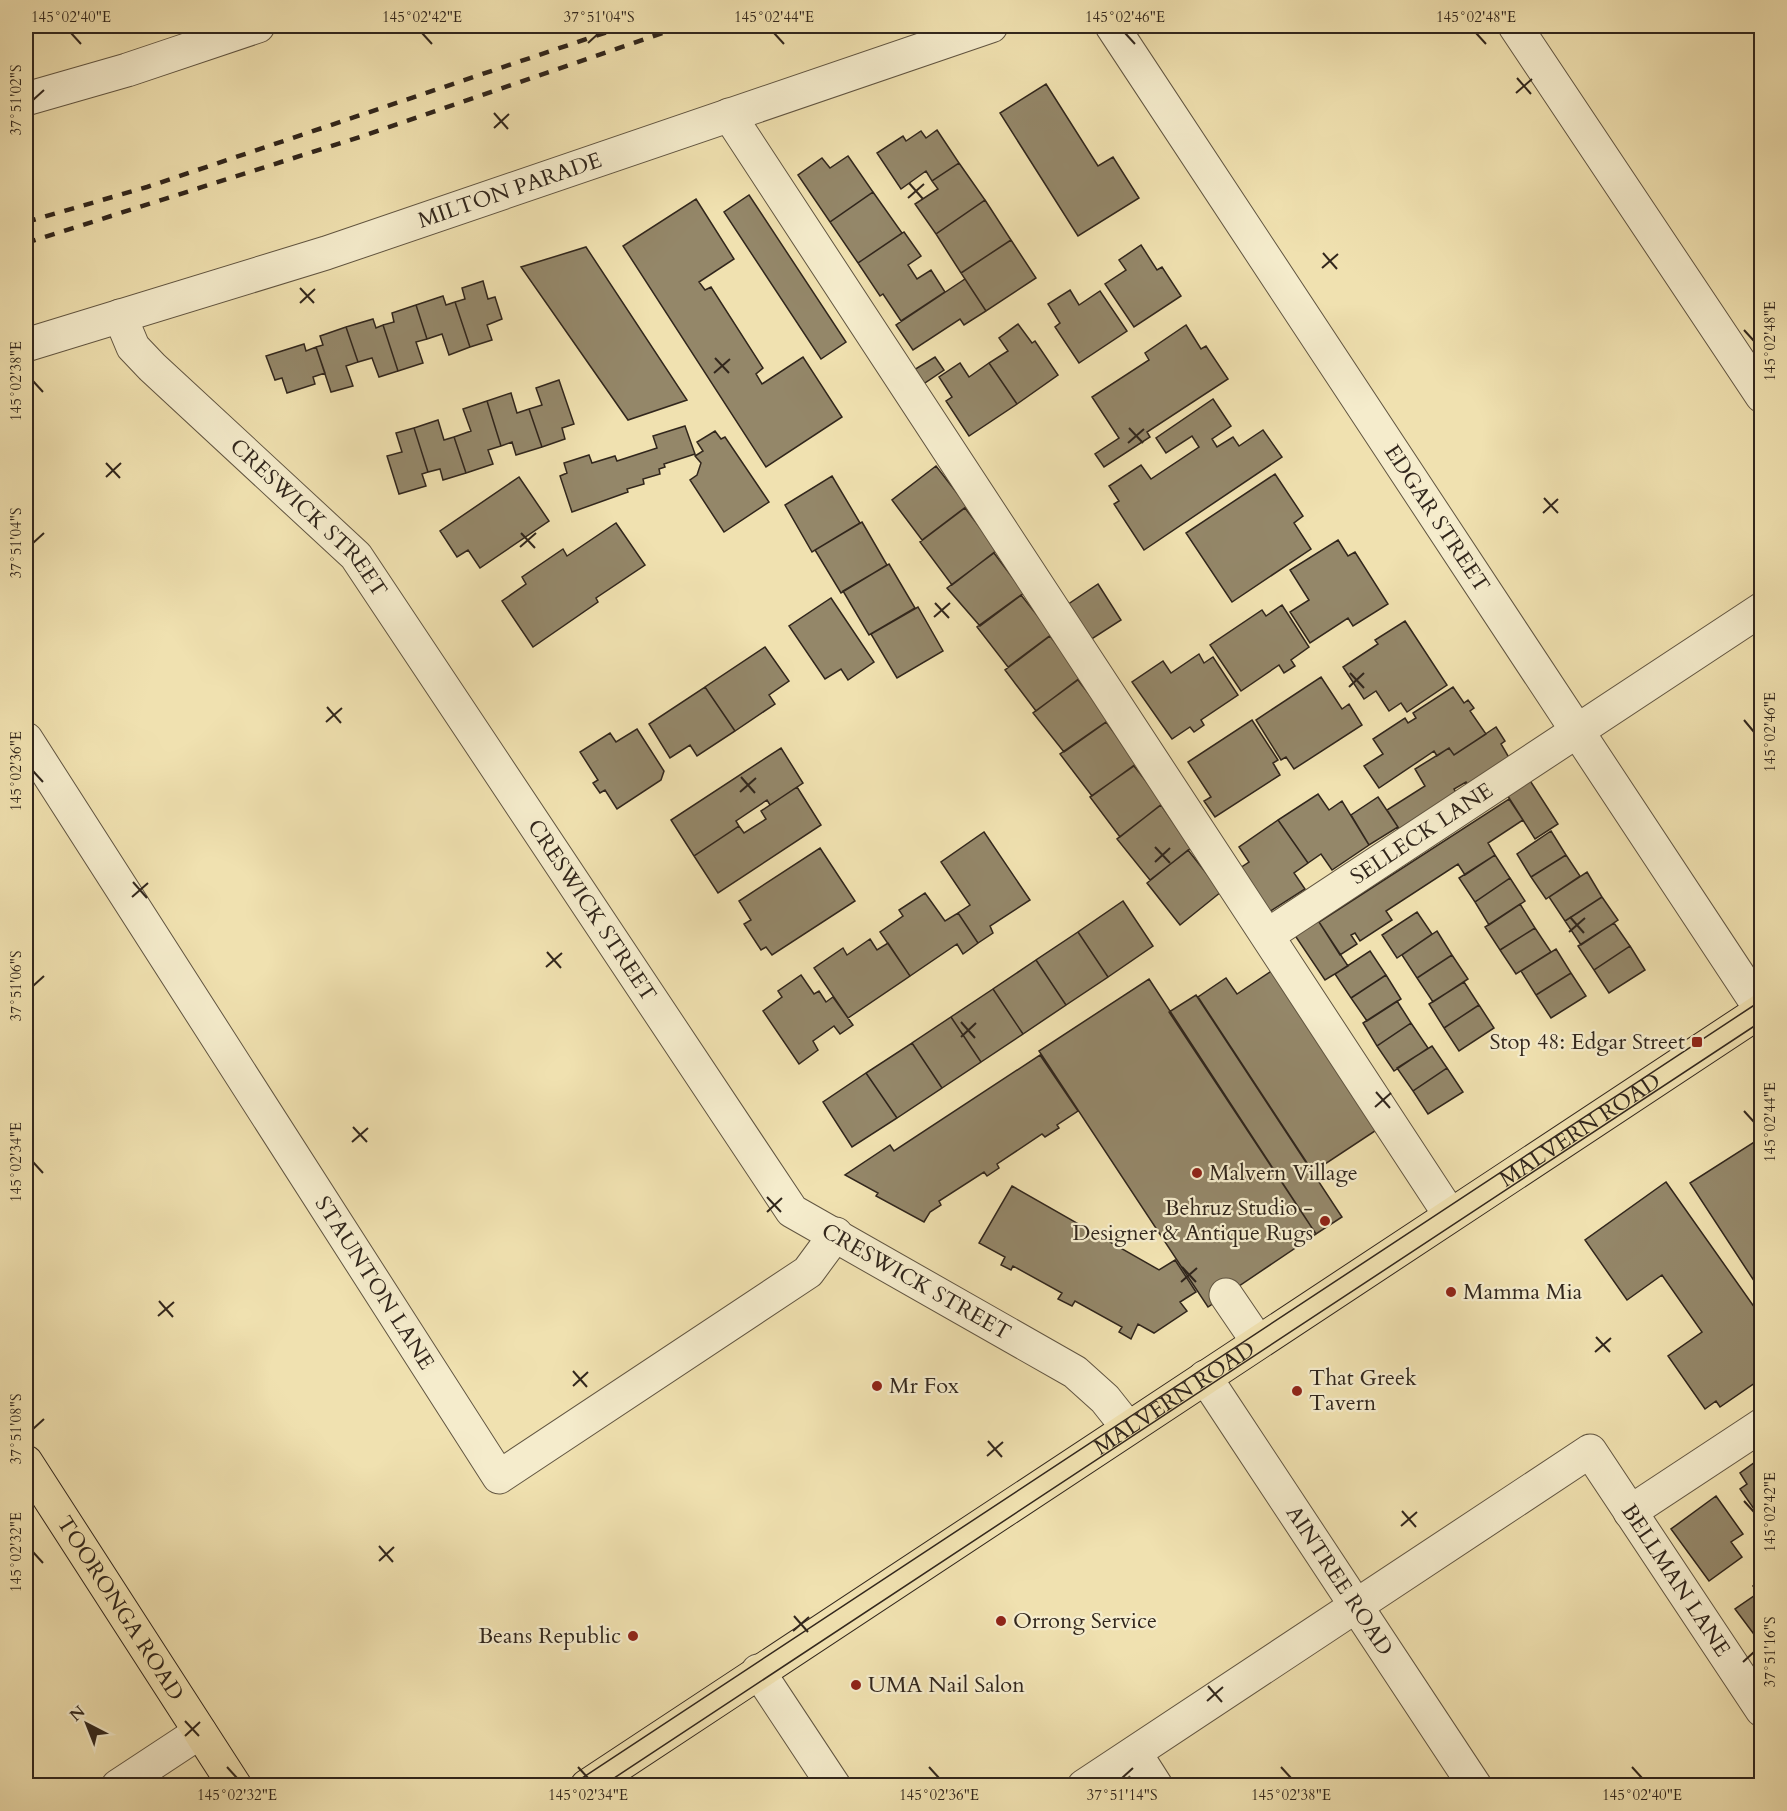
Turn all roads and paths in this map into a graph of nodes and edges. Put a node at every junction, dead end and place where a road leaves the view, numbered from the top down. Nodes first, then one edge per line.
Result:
1 (258, 26) edge
2 (991, 26) edge
3 (1112, 26) edge
4 (1515, 26) edge
5 (208, 33) edge
6 (26, 99) edge
7 (729, 115) junction
8 (120, 316) junction
9 (26, 345) edge
10 (1761, 396) edge
11 (1761, 609) edge
12 (1578, 731) junction
13 (26, 740) edge
14 (1268, 935) junction
15 (1761, 1010) edge
16 (1450, 1215) junction
17 (836, 1234) junction
18 (1226, 1295) dead end
19 (1258, 1342) junction
20 (1205, 1377) junction
21 (1761, 1425) edge
22 (1128, 1428) junction
23 (26, 1462) edge
24 (1630, 1512) junction
25 (1356, 1605) junction
26 (758, 1671) junction
27 (1761, 1710) edge
28 (200, 1732) junction
29 (1135, 1753) junction
30 (118, 1785) edge
31 (235, 1785) edge
32 (587, 1785) edge
33 (834, 1785) edge
34 (1084, 1785) edge
35 (1156, 1785) edge
36 (1475, 1785) edge

1 - 5 street
2 - 7 street, MILTON PARADE
3 - 12 street, EDGAR STREET
4 - 10 street
5 - 6 street
7 - 8 street, MILTON PARADE
7 - 14 street
8 - 9 street, MILTON PARADE
8 - 17 street, CRESWICK STREET
11 - 12 street, SELLECK LANE
12 - 14 street, SELLECK LANE
12 - 15 street, EDGAR STREET
13 - 17 street, STAUNTON LANE
14 - 16 street
15 - 16 main road, MALVERN ROAD
16 - 19 main road, MALVERN ROAD
17 - 22 street, CRESWICK STREET
18 - 19 street
19 - 20 main road, MALVERN ROAD
20 - 22 main road, MALVERN ROAD
20 - 25 street, AINTREE ROAD
21 - 24 street
22 - 26 main road, MALVERN ROAD
23 - 28 main road, TOORONGA ROAD
24 - 25 street, BELLMAN LANE
24 - 27 street, BELLMAN LANE
25 - 29 street
25 - 36 street, AINTREE ROAD
26 - 32 main road, MALVERN ROAD
26 - 33 street
28 - 30 street
28 - 31 main road, TOORONGA ROAD
29 - 34 street
29 - 35 street

